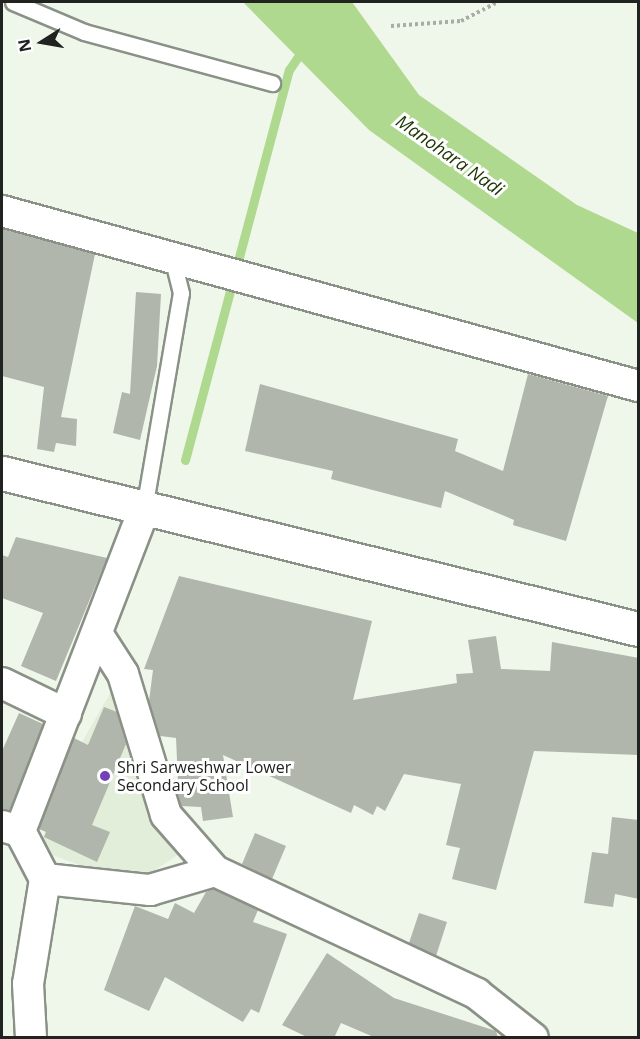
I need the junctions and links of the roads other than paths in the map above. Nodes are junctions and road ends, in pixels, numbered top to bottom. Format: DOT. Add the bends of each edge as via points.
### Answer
graph roads {
  1 [pos="13,2"];
  2 [pos="272,83"];
  3 [pos="2,211"];
  4 [pos="184,264"];
  5 [pos="639,386"];
  6 [pos="2,473"];
  7 [pos="144,509"];
  8 [pos="639,628"];
  9 [pos="98,635"];
  10 [pos="2,683"];
  11 [pos="66,714"];
  12 [pos="11,829"];
  13 [pos="215,871"];
  14 [pos="45,879"];
  15 [pos="30,1038"];
  16 [pos="533,1038"];
  1 -- 2 [label="lane" via="84,32"];
  3 -- 4 [label="street"];
  4 -- 5 [label="street"];
  4 -- 7 [label="lane"];
  6 -- 7 [label="main road"];
  7 -- 8 [label="main road"];
  7 -- 9 [label="street"];
  9 -- 11 [label="street"];
  9 -- 13 [label="street" via="123,674 166,815"];
  10 -- 11 [label="street"];
  11 -- 12 [label="street"];
  12 -- 14 [label="street"];
  13 -- 14 [label="street" via="150,890"];
  13 -- 16 [label="street" via="477,994"];
  14 -- 15 [label="street" via="28,984"];
}
